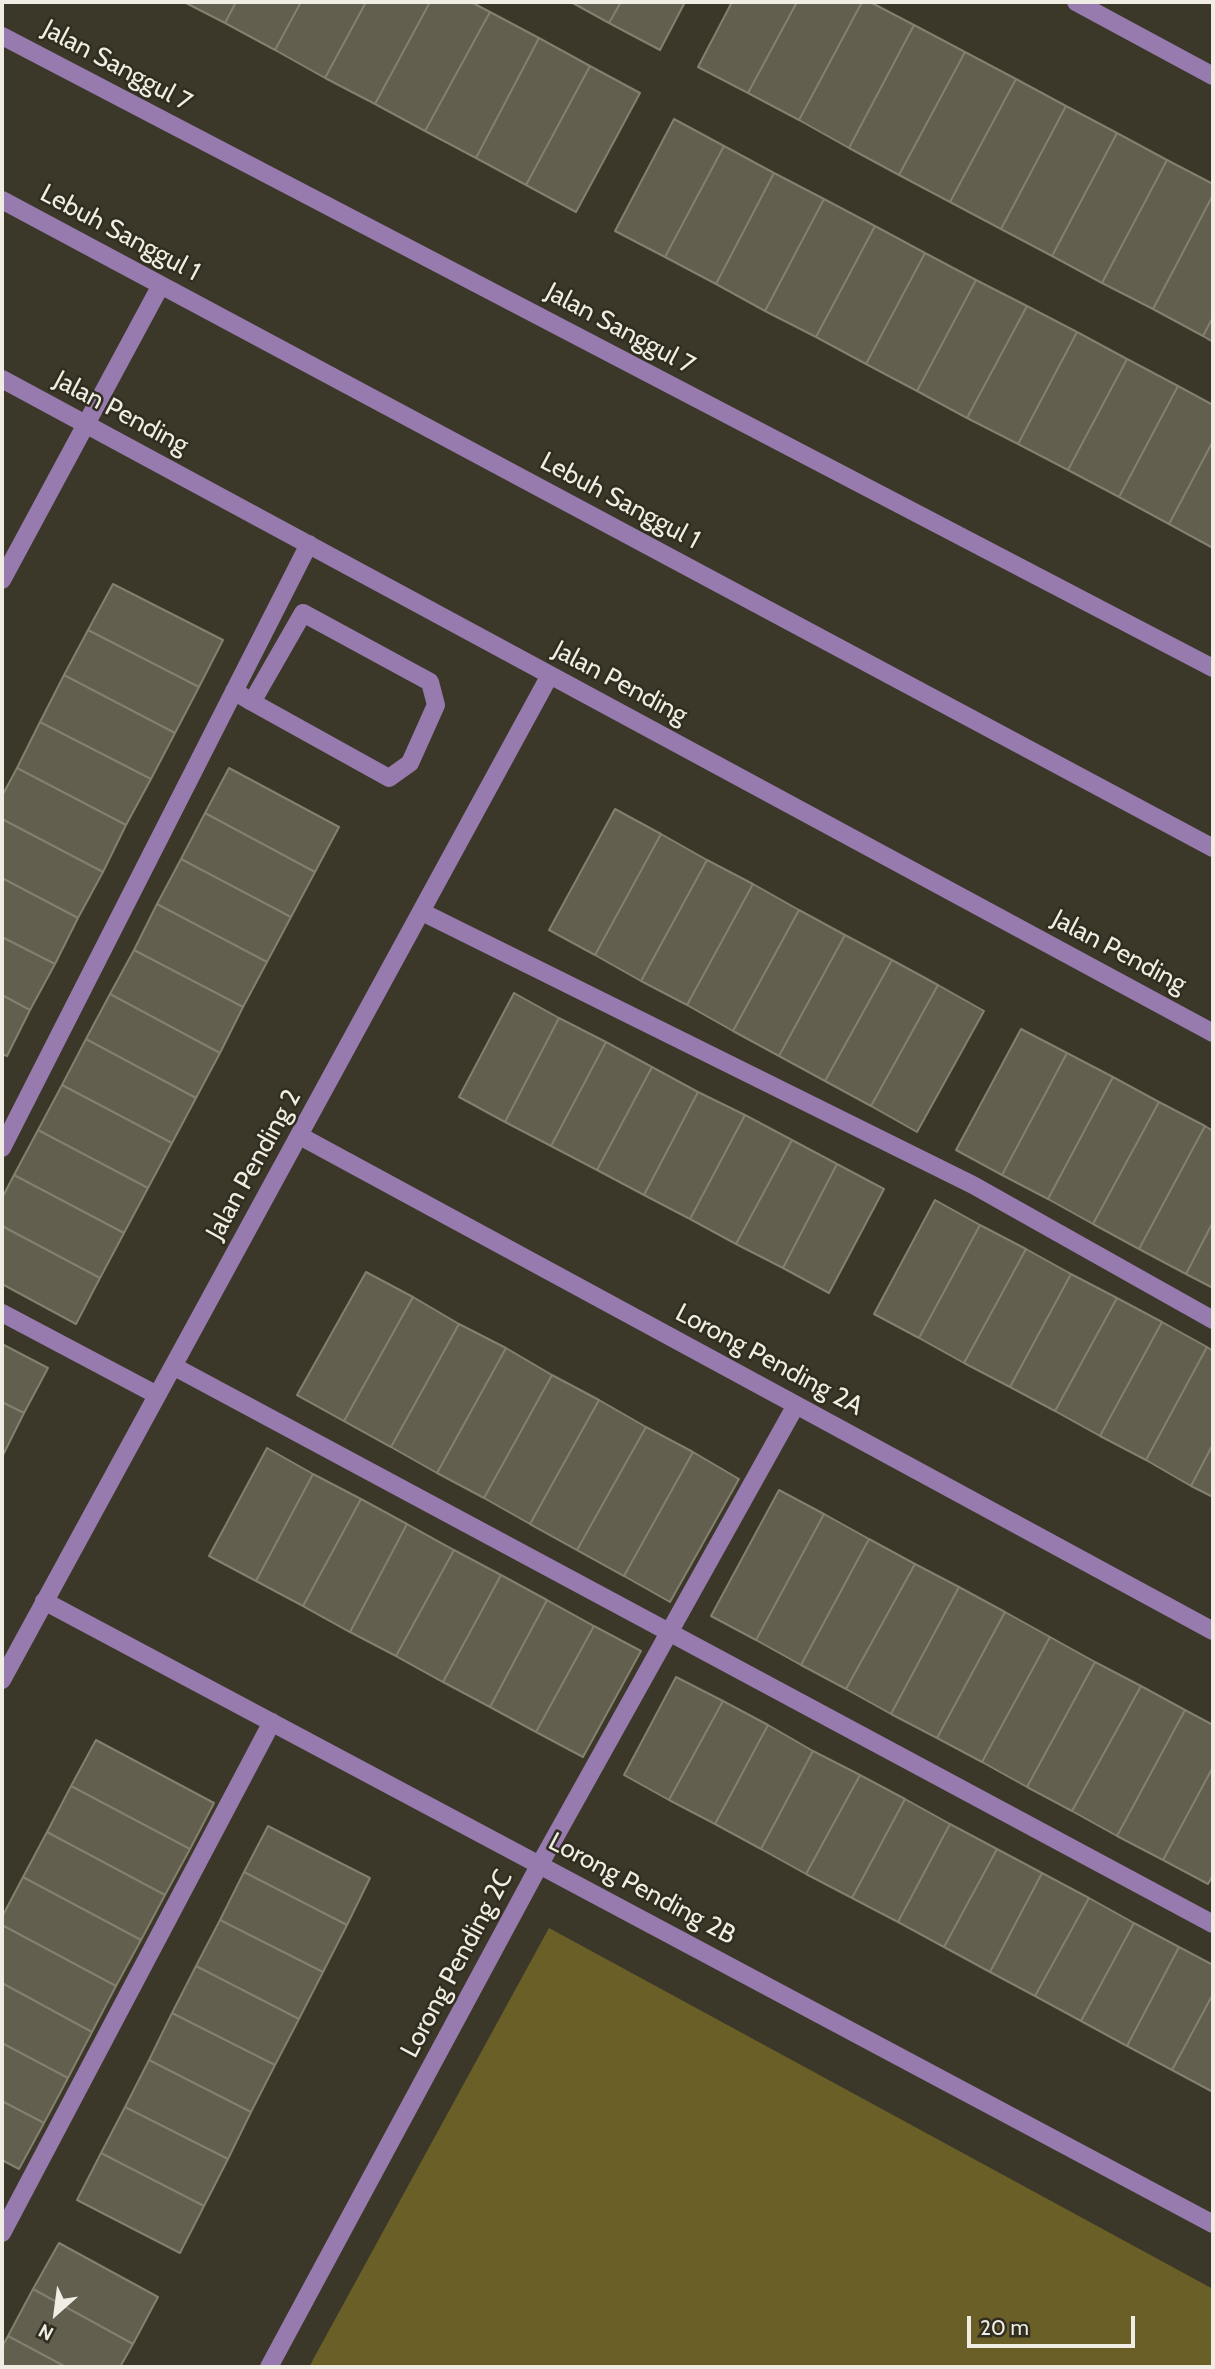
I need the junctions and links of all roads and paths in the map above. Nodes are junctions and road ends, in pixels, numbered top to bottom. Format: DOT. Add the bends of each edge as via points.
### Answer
graph roads {
  1 [pos="1076,2"];
  2 [pos="2,36"];
  3 [pos="1213,76"];
  4 [pos="2,200"];
  5 [pos="161,285"];
  6 [pos="2,379"];
  7 [pos="86,422"];
  8 [pos="309,544"];
  9 [pos="2,580"];
  10 [pos="1213,668"];
  11 [pos="550,675"];
  12 [pos="234,691"];
  13 [pos="251,702"];
  14 [pos="1213,848"];
  15 [pos="422,912"];
  16 [pos="1213,1033"];
  17 [pos="300,1136"];
  18 [pos="2,1148"];
  19 [pos="2,1313"];
  20 [pos="1213,1320"];
  21 [pos="173,1366"];
  22 [pos="157,1395"];
  23 [pos="796,1405"];
  24 [pos="44,1601"];
  25 [pos="1213,1631"];
  26 [pos="672,1633"];
  27 [pos="2,1680"];
  28 [pos="272,1722"];
  29 [pos="540,1864"];
  30 [pos="1213,1924"];
  31 [pos="1213,2224"];
  32 [pos="2,2232"];
  33 [pos="270,2367"];
  1 -- 3 [label="street"];
  2 -- 10 [label="street, Jalan Sanggul 7"];
  4 -- 5 [label="street, Lebuh Sanggul 1"];
  5 -- 7 [label="street"];
  5 -- 14 [label="street, Lebuh Sanggul 1"];
  6 -- 7 [label="street, Jalan Pending"];
  7 -- 8 [label="street, Jalan Pending"];
  7 -- 9 [label="street"];
  8 -- 11 [label="street, Jalan Pending"];
  8 -- 12 [label="street"];
  11 -- 15 [label="street, Jalan Pending 2"];
  11 -- 16 [label="street, Jalan Pending"];
  12 -- 13 [label="street"];
  12 -- 18 [label="street"];
  13 -- 13 [label="street" via="389,778 410,763 436,705 430,682 303,613"];
  15 -- 17 [label="street, Jalan Pending 2"];
  15 -- 20 [label="street" via="973,1185"];
  17 -- 21 [label="street, Jalan Pending 2"];
  17 -- 23 [label="street, Lorong Pending 2A"];
  19 -- 22 [label="street"];
  21 -- 22 [label="street, Jalan Pending 2"];
  21 -- 26 [label="street"];
  22 -- 24 [label="street, Jalan Pending 2"];
  23 -- 25 [label="street, Lorong Pending 2A"];
  23 -- 26 [label="street, Lorong Pending 2C"];
  24 -- 27 [label="street, Jalan Pending 2"];
  24 -- 28 [label="street, Lorong Pending 2B"];
  26 -- 29 [label="street, Lorong Pending 2C"];
  26 -- 30 [label="street"];
  28 -- 29 [label="street, Lorong Pending 2B"];
  28 -- 32 [label="street"];
  29 -- 31 [label="street, Lorong Pending 2B"];
  29 -- 33 [label="street, Lorong Pending 2C"];
}
